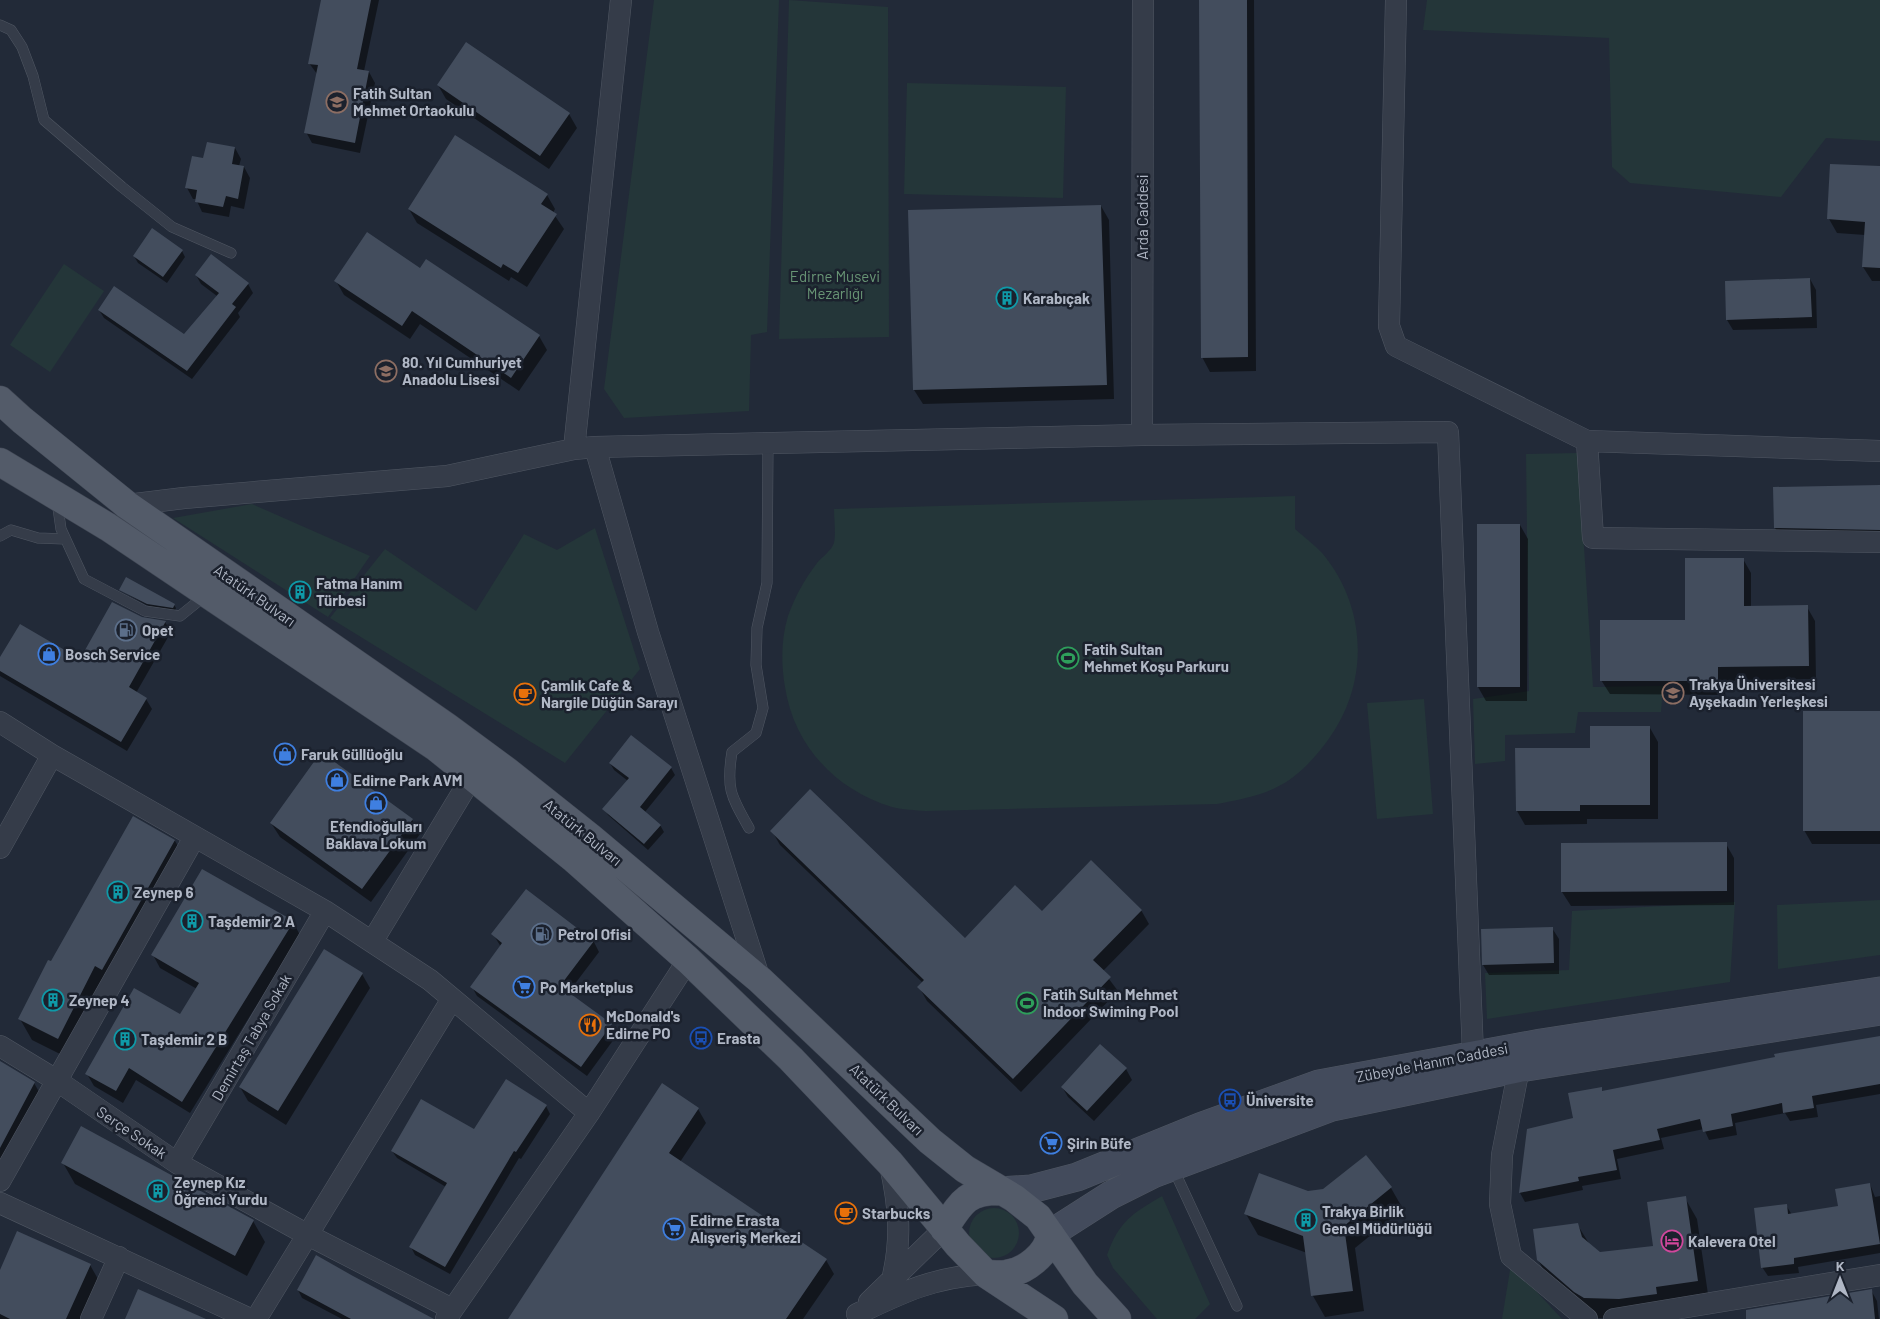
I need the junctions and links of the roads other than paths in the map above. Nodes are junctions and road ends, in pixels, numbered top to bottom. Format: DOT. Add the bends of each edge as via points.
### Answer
graph roads {
  1 [pos="621,0"];
  2 [pos="1143,0"];
  3 [pos="1396,0"];
  4 [pos="0,25"];
  5 [pos="231,253"];
  6 [pos="0,400"];
  7 [pos="1142,435"];
  8 [pos="1587,441"];
  9 [pos="768,442"];
  10 [pos="595,447"];
  11 [pos="574,449"];
  12 [pos="1880,451"];
  13 [pos="0,462"];
  14 [pos="56,495"];
  15 [pos="127,505"];
  16 [pos="0,536"];
  17 [pos="65,539"];
  18 [pos="1880,542"];
  19 [pos="208,593"];
  20 [pos="0,722"];
  21 [pos="52,755"];
  22 [pos="473,775"];
  23 [pos="749,828"];
  24 [pos="194,838"];
  25 [pos="0,848"];
  26 [pos="325,911"];
  27 [pos="372,942"];
  28 [pos="688,960"];
  29 [pos="760,980"];
  30 [pos="1880,991"];
  31 [pos="452,999"];
  32 [pos="1880,1011"];
  33 [pos="0,1046"];
  34 [pos="1473,1054"];
  35 [pos="1519,1068"];
  36 [pos="56,1080"];
  37 [pos="589,1113"];
  38 [pos="177,1163"];
  39 [pos="890,1163"];
  40 [pos="1172,1167"];
  41 [pos="0,1181"];
  42 [pos="1000,1191"];
  43 [pos="0,1203"];
  44 [pos="944,1228"];
  45 [pos="306,1234"];
  46 [pos="1050,1234"];
  47 [pos="119,1257"];
  48 [pos="986,1274"];
  49 [pos="1880,1274"];
  50 [pos="892,1280"];
  51 [pos="1238,1306"];
  52 [pos="1703,1312"];
  53 [pos="449,1314"];
  54 [pos="856,1317"];
  55 [pos="91,1319"];
  56 [pos="250,1319"];
  57 [pos="256,1319"];
  58 [pos="1054,1319"];
  59 [pos="1116,1319"];
  60 [pos="1587,1319"];
  61 [pos="1614,1319"];
  1 -- 11 [label="street"];
  2 -- 7 [label="street, Arda Caddesi"];
  3 -- 8 [label="street" via="1389,326 1396,346"];
  4 -- 5 [label="lane" via="11,30 22,47 44,120 172,227"];
  6 -- 15 [label="main road, Atatürk Bulvarı"];
  7 -- 9 [label="street"];
  7 -- 34 [label="street" via="1448,432"];
  8 -- 12 [label="street"];
  8 -- 18 [label="street" via="1593,538"];
  9 -- 10 [label="street"];
  9 -- 23 [label="lane" via="767,583 757,628 756,665 763,708 756,733 732,752 728,777 733,799"];
  10 -- 11 [label="street"];
  10 -- 29 [label="street" via="648,632"];
  11 -- 15 [label="street" via="447,476"];
  13 -- 14 [label="main road, Atatürk Bulvarı"];
  14 -- 17 [label="lane"];
  14 -- 19 [label="main road, Atatürk Bulvarı"];
  15 -- 29 [label="main road, Atatürk Bulvarı" via="508,772"];
  16 -- 17 [label="lane" via="11,530 38,538"];
  17 -- 19 [label="lane" via="84,579 145,611 180,616"];
  19 -- 22 [label="main road, Atatürk Bulvarı"];
  20 -- 21 [label="street"];
  21 -- 24 [label="street"];
  21 -- 25 [label="street"];
  22 -- 27 [label="street"];
  22 -- 28 [label="main road, Atatürk Bulvarı"];
  24 -- 26 [label="street"];
  24 -- 36 [label="street"];
  26 -- 27 [label="street"];
  26 -- 38 [label="street, Demirtaş Tabya Sokak"];
  27 -- 31 [label="street" via="430,980"];
  28 -- 37 [label="street"];
  28 -- 39 [label="main road, Atatürk Bulvarı" via="791,1059"];
  29 -- 42 [label="main road, Atatürk Bulvarı" via="930,1141"];
  30 -- 34 [label="main road, Zübeyde Hanım Caddesi"];
  31 -- 37 [label="street"];
  31 -- 45 [label="street"];
  32 -- 35 [label="main road, Zübeyde Hanım Caddesi"];
  33 -- 36 [label="street, Serçe Sokak"];
  34 -- 42 [label="main road, Zübeyde Hanım Caddesi" via="1319,1084 1200,1127 1077,1177 1031,1189"];
  35 -- 40 [label="main road, Zübeyde Hanım Caddesi" via="1332,1107"];
  35 -- 60 [label="street" via="1502,1155 1500,1204 1511,1256"];
  36 -- 38 [label="street, Serçe Sokak"];
  36 -- 41 [label="street"];
  37 -- 53 [label="street"];
  38 -- 45 [label="street, Serçe Sokak"];
  39 -- 44 [label="main road, Atatürk Bulvarı"];
  39 -- 50 [label="street" via="900,1228"];
  40 -- 46 [label="main road, Zübeyde Hanım Caddesi" via="1111,1194"];
  40 -- 51 [label="lane"];
  42 -- 44 [label="main road" via="973,1194 959,1206"];
  42 -- 46 [label="main road, Atatürk Bulvarı" via="1038,1217"];
  43 -- 47 [label="street"];
  44 -- 48 [label="main road, Atatürk Bulvarı"];
  44 -- 50 [label="street"];
  45 -- 53 [label="street, Serçe Sokak"];
  45 -- 57 [label="street"];
  46 -- 48 [label="main road" via="1038,1256 1019,1271"];
  46 -- 59 [label="main road, Atatürk Bulvarı" via="1085,1284"];
  47 -- 55 [label="street"];
  47 -- 56 [label="street"];
  48 -- 54 [label="street" via="929,1282 895,1295"];
  48 -- 58 [label="main road, Atatürk Bulvarı"];
  49 -- 52 [label="street"];
  50 -- 54 [label="street"];
  52 -- 61 [label="street"];
}
